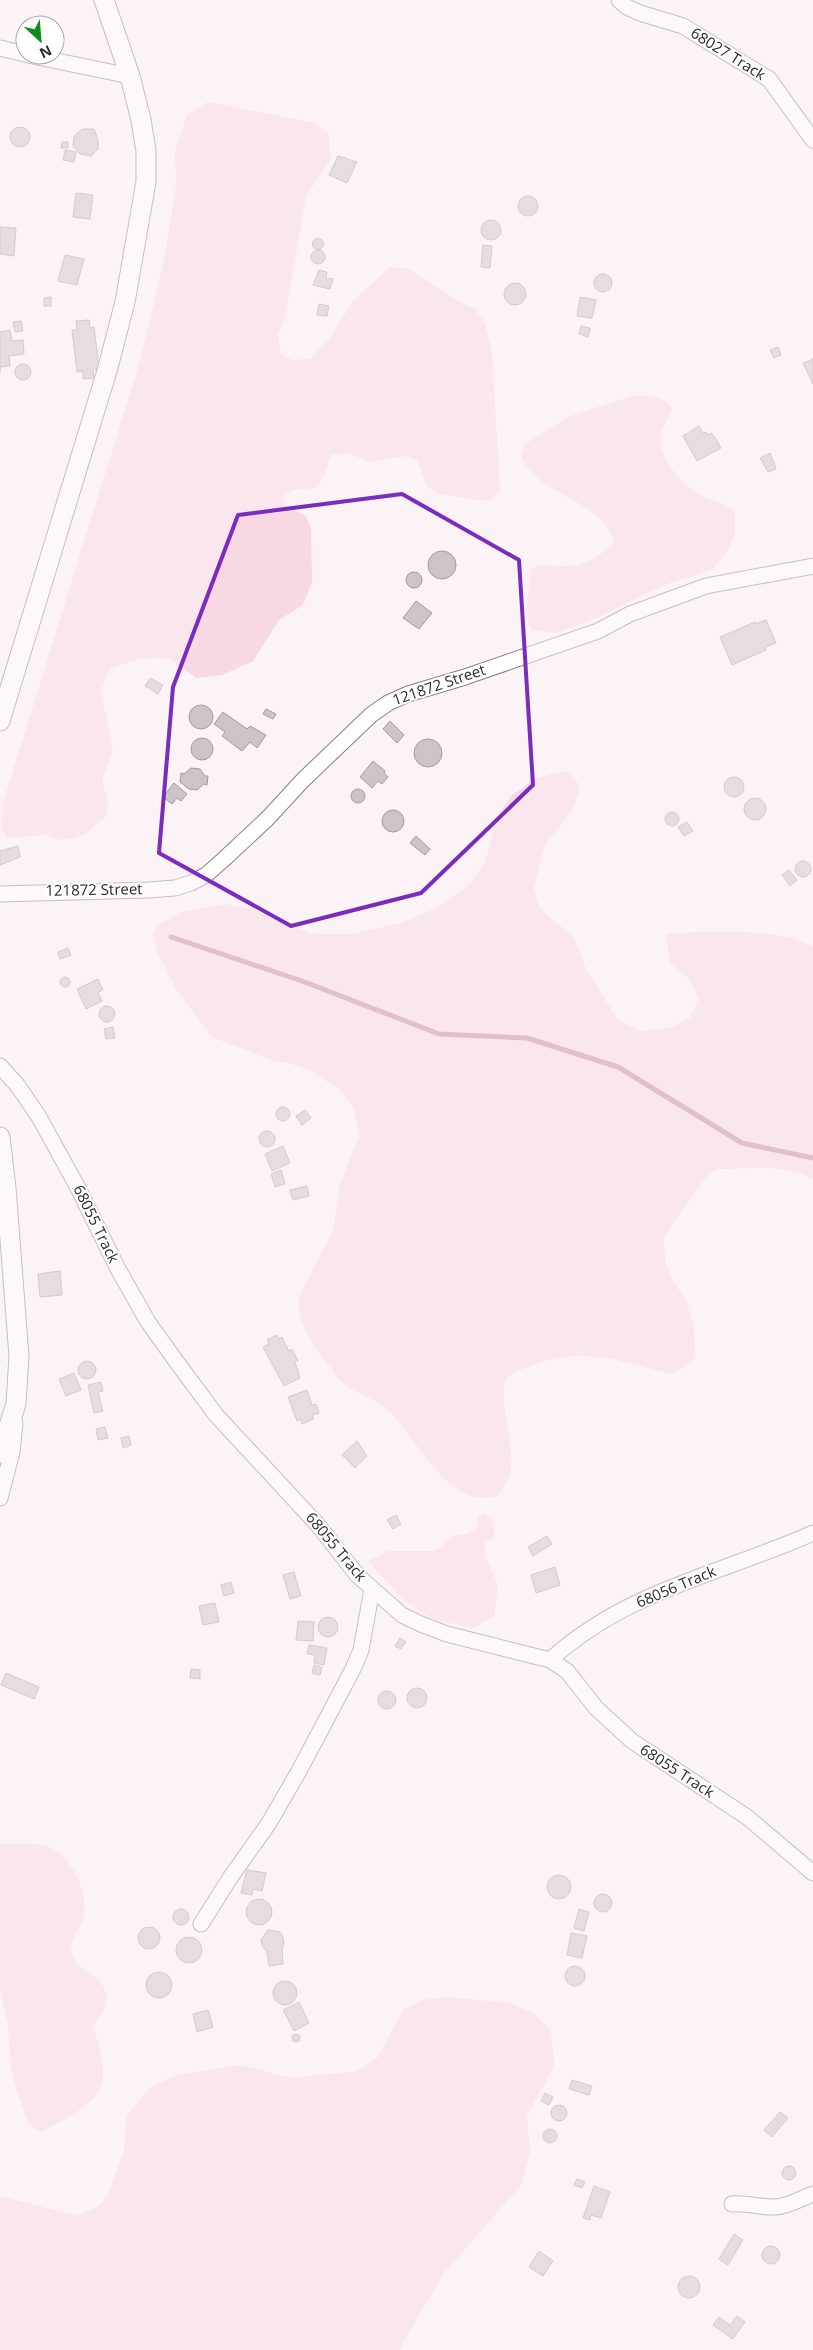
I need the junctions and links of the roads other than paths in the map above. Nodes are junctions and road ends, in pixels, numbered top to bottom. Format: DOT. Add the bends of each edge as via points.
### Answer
graph roads {
  1 [pos="104,0"];
  2 [pos="619,0"];
  3 [pos="0,48"];
  4 [pos="15,52"];
  5 [pos="65,63"];
  6 [pos="130,76"];
  7 [pos="813,140"];
  8 [pos="813,566"];
  9 [pos="0,720"];
  10 [pos="0,894"];
  11 [pos="0,1066"];
  12 [pos="0,1136"];
  13 [pos="16,1404"];
  14 [pos="0,1454"];
  15 [pos="0,1498"];
  16 [pos="813,1533"];
  17 [pos="372,1589"];
  18 [pos="550,1660"];
  19 [pos="813,1874"];
  20 [pos="201,1924"];
  21 [pos="813,2194"];
  22 [pos="732,2204"];
  1 -- 6 [label="street"];
  2 -- 7 [label="street, 68027 Track" via="640,13 683,26 769,79"];
  3 -- 4 [label="street"];
  5 -- 6 [label="street"];
  6 -- 9 [label="street" via="146,151 146,182 130,274 107,371"];
  8 -- 10 [label="street, 121872 Street" via="682,594 630,614 598,631 388,702 223,860 191,883 148,890"];
  11 -- 17 [label="street, 68055 Track" via="39,1117 118,1269 170,1353 216,1415"];
  12 -- 13 [label="street" via="19,1356"];
  13 -- 14 [label="street"];
  13 -- 15 [label="street" via="12,1452"];
  16 -- 18 [label="street, 68056 Track" via="653,1594 574,1638"];
  17 -- 18 [label="street, 68055 Track" via="402,1615 431,1628"];
  17 -- 20 [label="street" via="361,1650 353,1669 269,1823"];
  18 -- 19 [label="street, 68055 Track" via="566,1671 596,1708 632,1741 747,1817"];
  21 -- 22 [label="street" via="778,2207 760,2207 745,2202"];
}
